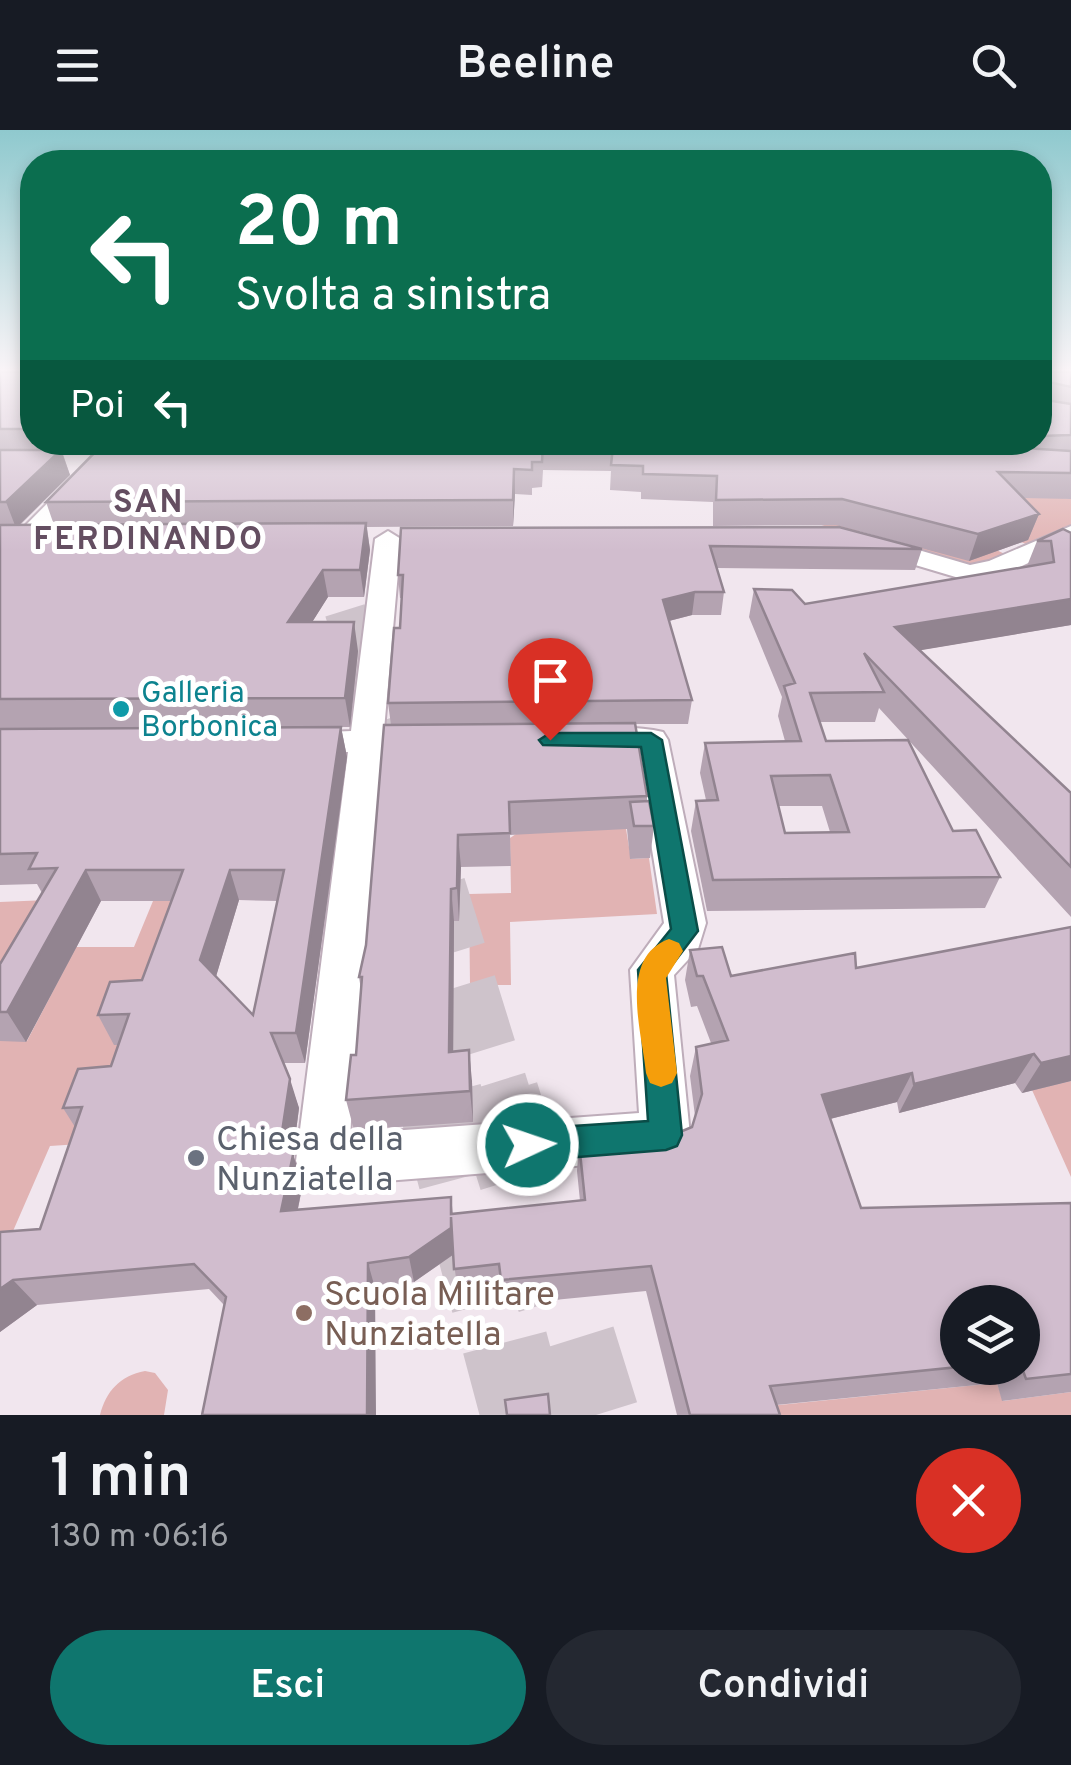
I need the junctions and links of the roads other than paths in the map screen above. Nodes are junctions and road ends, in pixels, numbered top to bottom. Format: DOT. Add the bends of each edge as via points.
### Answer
graph roads {
  1 [pos="109,455"];
  2 [pos="59,465"];
  3 [pos="99,465"];
  4 [pos="1071,534"];
  5 [pos="388,539"];
  6 [pos="13,540"];
  7 [pos="63,540"];
  8 [pos="853,541"];
  9 [pos="566,740"];
  10 [pos="369,741"];
  11 [pos="456,741"];
  12 [pos="266,742"];
  1 -- 3 [label="street"];
  2 -- 3 [label="street"];
  3 -- 6 [label="street"];
  4 -- 8 [label="street" via="969,573"];
  5 -- 10 [label="street"];
  6 -- 7 [label="street"];
  9 -- 10 [label="street" via="651,740 685,924 683,937 652,970 667,1131 655,1138 322,1161"];
  10 -- 11 [label="street"];
  10 -- 12 [label="street"];
}
